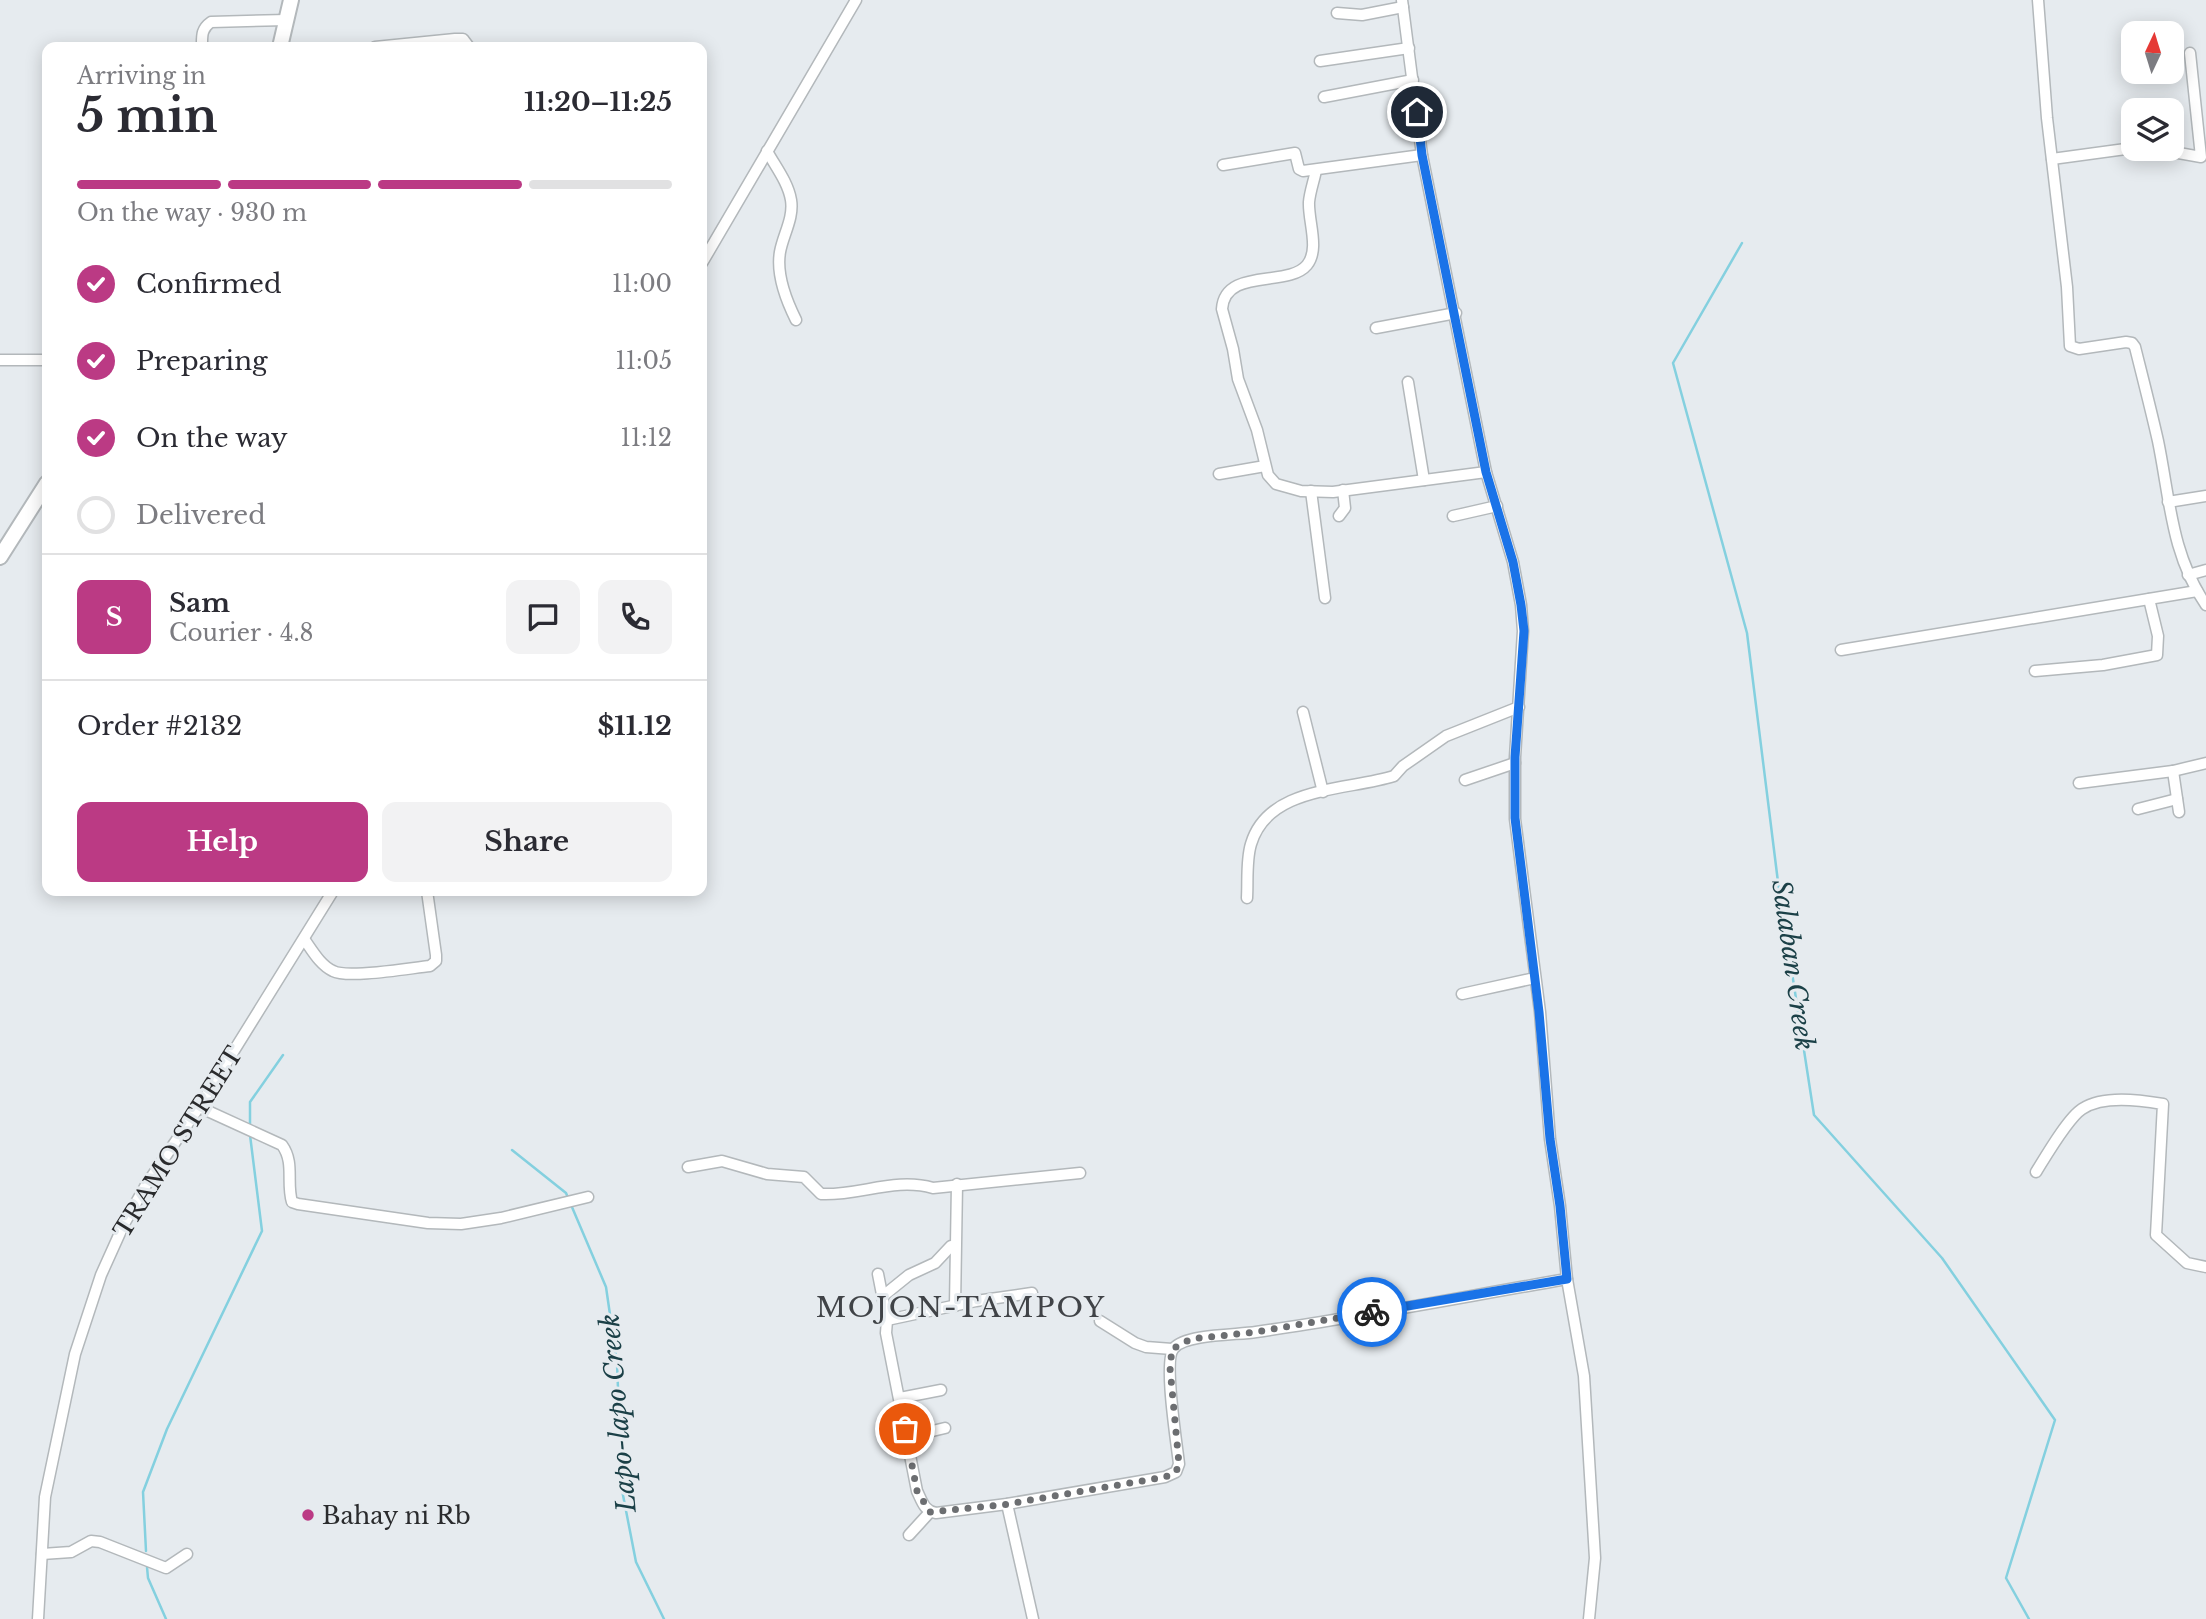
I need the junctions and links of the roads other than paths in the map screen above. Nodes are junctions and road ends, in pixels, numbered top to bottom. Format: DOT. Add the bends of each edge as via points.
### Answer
graph roads {
  1 [pos="292,0"];
  2 [pos="856,0"];
  3 [pos="2038,0"];
  4 [pos="1402,4"];
  5 [pos="1337,13"];
  6 [pos="287,20"];
  7 [pos="202,42"];
  8 [pos="281,42"];
  9 [pos="419,42"];
  10 [pos="465,42"];
  11 [pos="1409,48"];
  12 [pos="2190,54"];
  13 [pos="1320,61"];
  14 [pos="1413,80"];
  15 [pos="1324,97"];
  16 [pos="2121,150"];
  17 [pos="767,151"];
  18 [pos="2184,154"];
  19 [pos="1422,155"];
  20 [pos="2204,157"];
  21 [pos="2052,159"];
  22 [pos="1223,165"];
  23 [pos="1316,170"];
  24 [pos="707,254"];
  25 [pos="1456,313"];
  26 [pos="796,320"];
  27 [pos="1376,328"];
  28 [pos="0,360"];
  29 [pos="42,360"];
  30 [pos="1408,382"];
  31 [pos="1265,466"];
  32 [pos="1486,472"];
  33 [pos="1219,474"];
  34 [pos="1424,480"];
  35 [pos="1343,490"];
  36 [pos="42,491"];
  37 [pos="1311,492"];
  38 [pos="2206,496"];
  39 [pos="2168,502"];
  40 [pos="1497,506"];
  41 [pos="1339,516"];
  42 [pos="1453,516"];
  43 [pos="0,557"];
  44 [pos="2206,570"];
  45 [pos="2188,575"];
  46 [pos="2197,591"];
  47 [pos="1325,598"];
  48 [pos="2149,599"];
  49 [pos="2206,605"];
  50 [pos="1841,650"];
  51 [pos="2035,671"];
  52 [pos="1518,706"];
  53 [pos="1303,712"];
  54 [pos="1515,763"];
  55 [pos="2206,763"];
  56 [pos="2173,771"];
  57 [pos="1465,780"];
  58 [pos="2079,783"];
  59 [pos="1323,792"];
  60 [pos="2177,799"];
  61 [pos="2138,808"];
  62 [pos="2179,812"];
  63 [pos="330,896"];
  64 [pos="428,896"];
  65 [pos="1247,898"];
  66 [pos="304,939"];
  67 [pos="1535,978"];
  68 [pos="1462,994"];
  69 [pos="199,1107"];
  70 [pos="688,1167"];
  71 [pos="2036,1172"];
  72 [pos="1080,1173"];
  73 [pos="957,1184"];
  74 [pos="588,1197"];
  75 [pos="951,1246"];
  76 [pos="2206,1267"];
  77 [pos="878,1273"];
  78 [pos="1567,1279"];
  79 [pos="1032,1293"];
  80 [pos="883,1296"];
  81 [pos="955,1306"];
  82 [pos="887,1320"];
  83 [pos="1100,1321"];
  84 [pos="1172,1349"];
  85 [pos="941,1390"];
  86 [pos="900,1398"];
  87 [pos="945,1428"];
  88 [pos="907,1437"];
  89 [pos="1007,1504"];
  90 [pos="930,1512"];
  91 [pos="909,1535"];
  92 [pos="42,1554"];
  93 [pos="187,1554"];
  94 [pos="38,1619"];
  95 [pos="1033,1619"];
  96 [pos="1589,1619"];
  1 -- 6 [label="highway"];
  2 -- 17 [label="street"];
  3 -- 21 [label="street"];
  4 -- 5 [label="street" via="1362,15"];
  4 -- 11 [label="street"];
  6 -- 7 [label="street" via="211,22 205,26"];
  6 -- 8 [label="highway"];
  9 -- 10 [label="street" via="455,38"];
  11 -- 13 [label="street"];
  11 -- 14 [label="street"];
  12 -- 20 [label="street"];
  14 -- 15 [label="street"];
  14 -- 19 [label="street"];
  16 -- 21 [label="street"];
  17 -- 24 [label="street"];
  17 -- 26 [label="street" via="791,201 779,268"];
  18 -- 20 [label="street"];
  19 -- 23 [label="street"];
  19 -- 25 [label="street"];
  21 -- 39 [label="street" via="2070,346 2080,349 2126,342 2135,347"];
  22 -- 23 [label="street" via="1295,153 1301,171"];
  23 -- 31 [label="street" via="1309,202 1313,249 1309,263 1298,272 1236,286 1222,302 1238,379"];
  25 -- 27 [label="street"];
  25 -- 32 [label="street"];
  28 -- 29 [label="street"];
  30 -- 34 [label="street"];
  31 -- 33 [label="street"];
  31 -- 37 [label="street" via="1276,484"];
  32 -- 34 [label="street"];
  32 -- 40 [label="street"];
  34 -- 35 [label="street"];
  35 -- 37 [label="street"];
  35 -- 41 [label="street" via="1345,508"];
  36 -- 43 [label="highway"];
  37 -- 47 [label="street"];
  38 -- 39 [label="street"];
  39 -- 45 [label="street"];
  40 -- 42 [label="street"];
  40 -- 52 [label="street" via="1513,562 1524,631"];
  44 -- 45 [label="street"];
  45 -- 46 [label="street"];
  46 -- 48 [label="street"];
  46 -- 49 [label="street"];
  48 -- 50 [label="street"];
  48 -- 51 [label="street" via="2158,643 2156,656"];
  52 -- 54 [label="street"];
  52 -- 59 [label="street" via="1446,736 1394,776"];
  53 -- 59 [label="street"];
  54 -- 57 [label="street"];
  54 -- 67 [label="street" via="1515,818"];
  55 -- 56 [label="street"];
  56 -- 58 [label="street"];
  56 -- 60 [label="street"];
  59 -- 65 [label="street" via="1283,804 1256,831 1250,846"];
  60 -- 61 [label="street"];
  60 -- 62 [label="street"];
  63 -- 66 [label="street, TRAMO STREET"];
  64 -- 66 [label="street" via="436,955 430,966 348,975 319,960"];
  66 -- 69 [label="street, TRAMO STREET"];
  67 -- 68 [label="street"];
  67 -- 78 [label="street"];
  69 -- 74 [label="street" via="282,1145 290,1166 290,1195 298,1205 461,1224"];
  69 -- 92 [label="street, TRAMO STREET" via="146,1185 101,1275 72,1367 45,1497"];
  70 -- 73 [label="street" via="722,1161 767,1174 804,1177 821,1194 916,1183 933,1188"];
  71 -- 76 [label="street" via="2080,1110 2095,1103 2121,1101 2163,1104 2156,1235 2187,1263"];
  72 -- 73 [label="street"];
  73 -- 81 [label="street"];
  75 -- 80 [label="street" via="935,1263 909,1275"];
  77 -- 80 [label="street"];
  78 -- 84 [label="street" via="1191,1339"];
  78 -- 96 [label="street" via="1584,1376 1595,1558"];
  79 -- 81 [label="street"];
  80 -- 82 [label="street"];
  81 -- 82 [label="street"];
  82 -- 86 [label="street"];
  83 -- 84 [label="street" via="1135,1343"];
  84 -- 89 [label="street" via="1176,1472"];
  85 -- 86 [label="street"];
  86 -- 88 [label="street"];
  87 -- 88 [label="street"];
  88 -- 90 [label="street" via="917,1491"];
  89 -- 90 [label="street"];
  89 -- 95 [label="street"];
  90 -- 91 [label="street"];
  92 -- 93 [label="street" via="71,1552 91,1541 100,1542 166,1568"];
  92 -- 94 [label="street, TRAMO STREET"];
}
